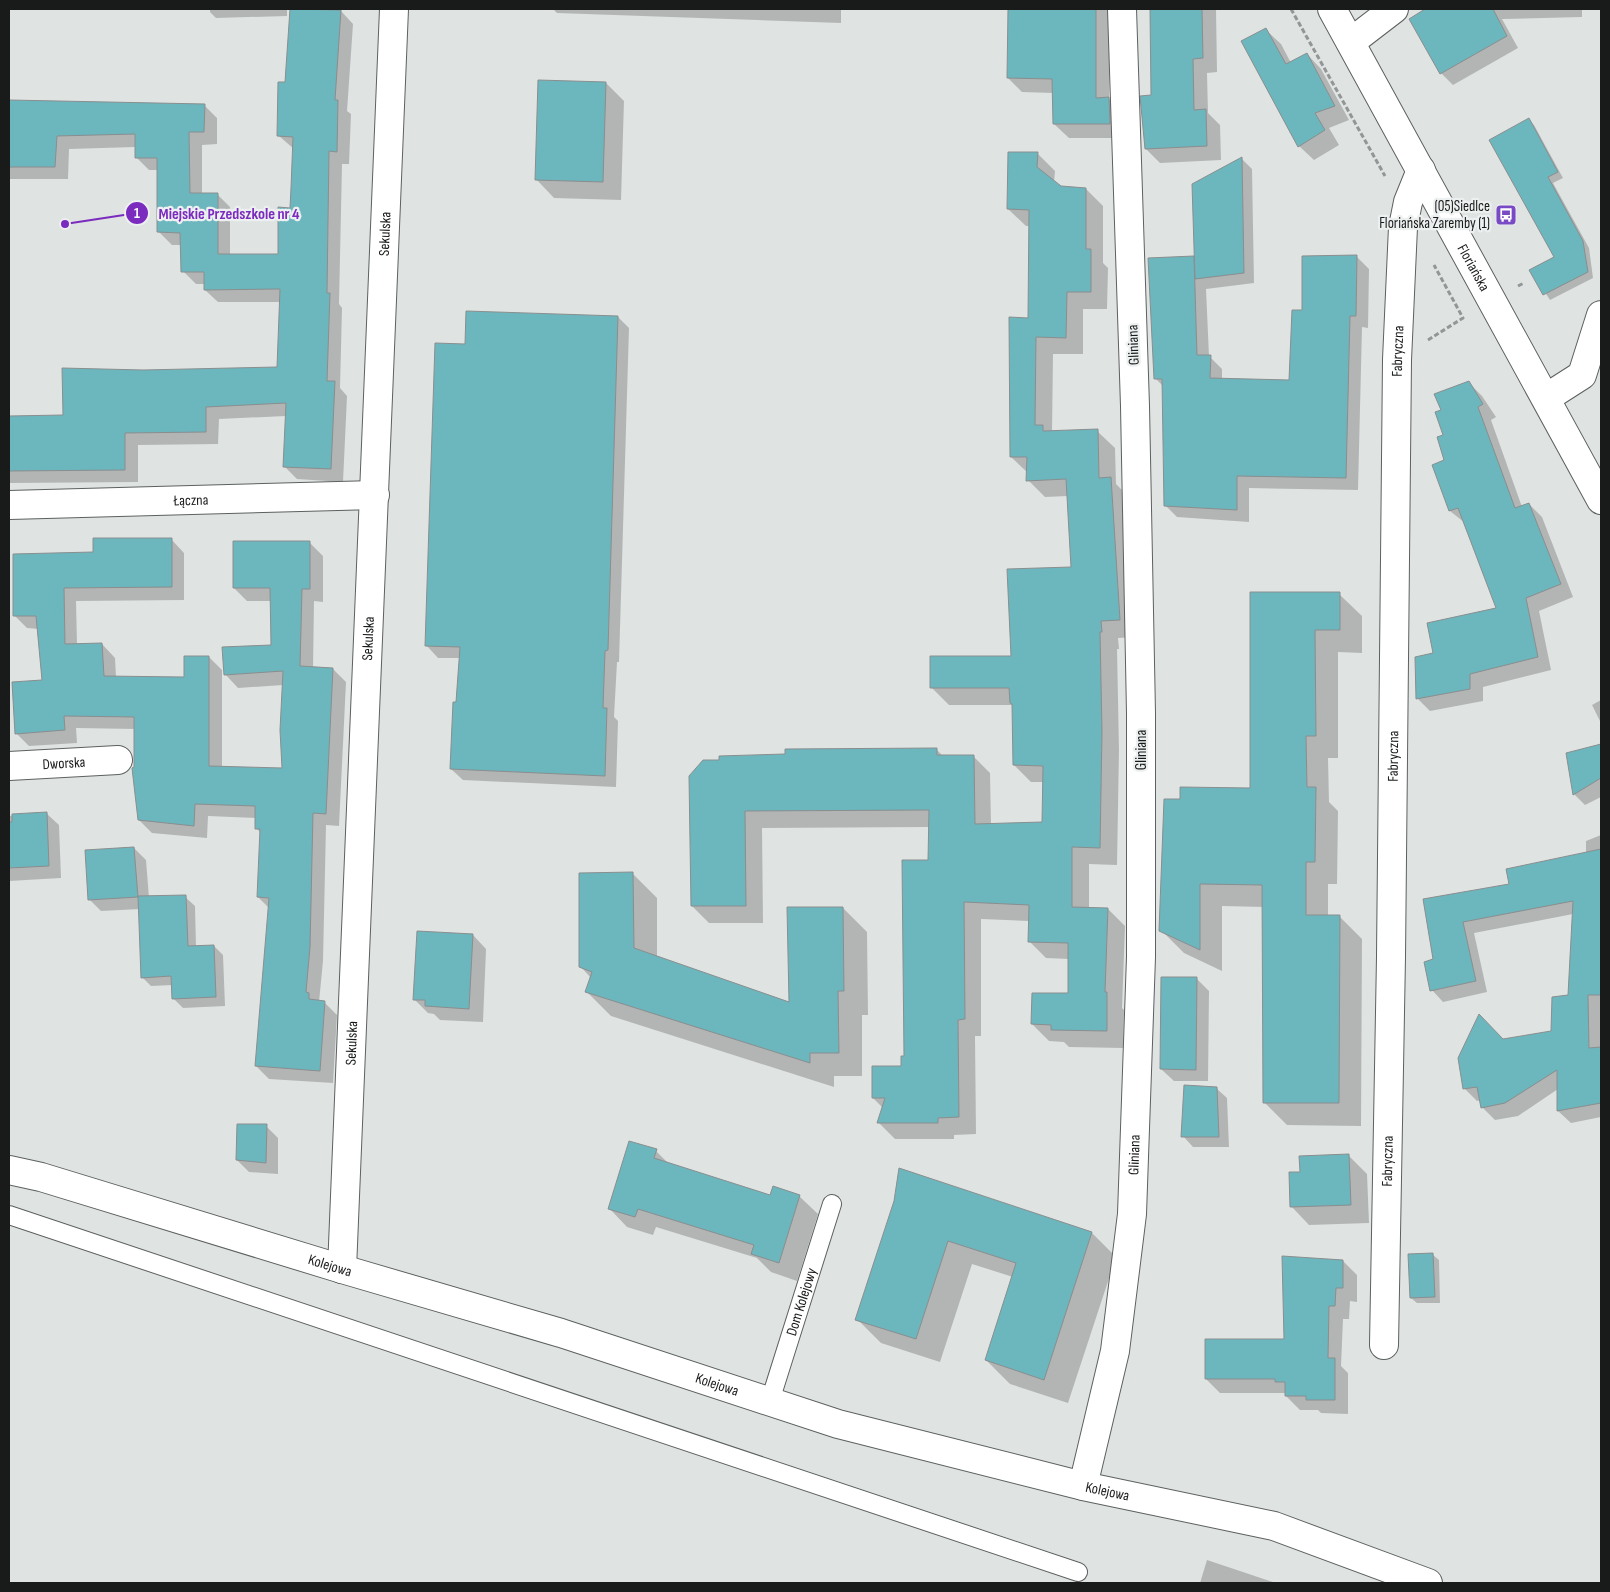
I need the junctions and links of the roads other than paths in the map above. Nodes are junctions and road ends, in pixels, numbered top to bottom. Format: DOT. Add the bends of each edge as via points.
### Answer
graph roads {
  1 [pos="394,9"];
  2 [pos="1122,9"];
  3 [pos="1332,9"];
  4 [pos="1394,9"];
  5 [pos="1351,42"];
  6 [pos="1421,170"];
  7 [pos="1601,315"];
  8 [pos="1546,398"];
  9 [pos="375,495"];
  10 [pos="1601,500"];
  11 [pos="9,505"];
  12 [pos="118,760"];
  13 [pos="9,766"];
  14 [pos="9,1170"];
  15 [pos="832,1204"];
  16 [pos="9,1215"];
  17 [pos="342,1269"];
  18 [pos="1384,1345"];
  19 [pos="770,1401"];
  20 [pos="1083,1486"];
  21 [pos="1078,1572"];
  22 [pos="1428,1583"];
  1 -- 9 [label="street, Sekulska"];
  2 -- 20 [label="street, Gliniana" via="1140,664 1140,967 1132,1214 1115,1351"];
  3 -- 5 [label="street, Floriańska"];
  4 -- 5 [label="street"];
  5 -- 6 [label="street, Floriańska"];
  6 -- 8 [label="street, Floriańska"];
  6 -- 18 [label="street, Fabryczna" via="1408,202 1403,227 1397,360"];
  7 -- 8 [label="street" via="1582,374"];
  8 -- 10 [label="street, Floriańska"];
  9 -- 11 [label="street, Łączna"];
  9 -- 17 [label="street, Sekulska"];
  12 -- 13 [label="street, Dworska"];
  14 -- 17 [label="street, Kolejowa" via="42,1177"];
  15 -- 19 [label="lane, Dom Kolejowy"];
  16 -- 21 [label="lane"];
  17 -- 19 [label="street, Kolejowa" via="561,1332"];
  19 -- 20 [label="street, Kolejowa" via="838,1424"];
  20 -- 22 [label="street, Kolejowa" via="1274,1526"];
}
